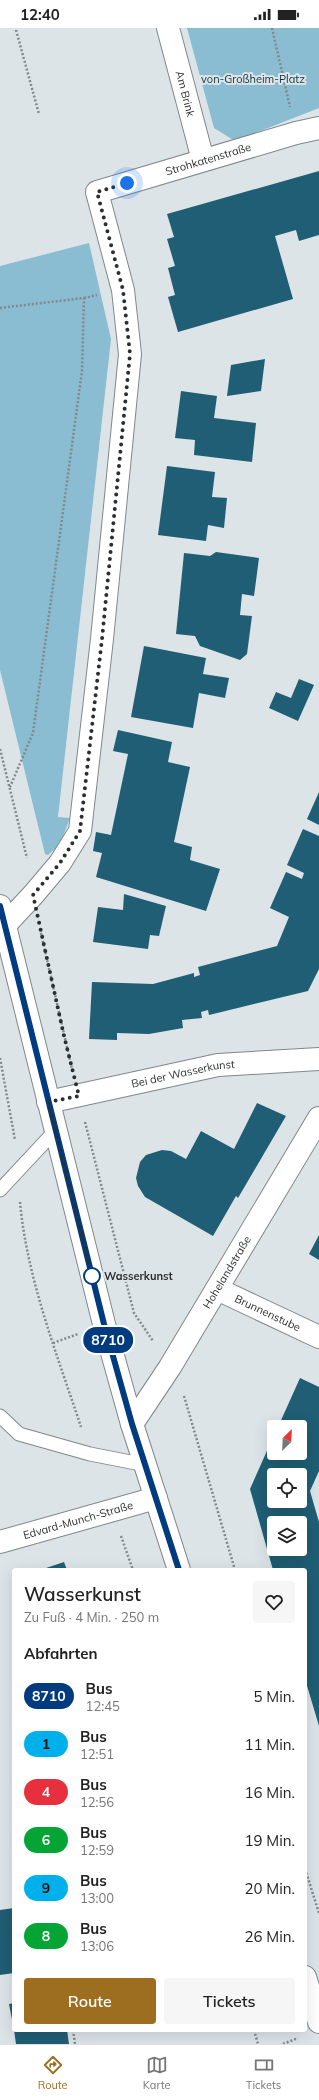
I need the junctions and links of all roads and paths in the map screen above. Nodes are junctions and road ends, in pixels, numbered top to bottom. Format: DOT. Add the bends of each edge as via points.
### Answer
graph roads {
  1 [pos="168,28"];
  2 [pos="272,28"];
  3 [pos="16,30"];
  4 [pos="39,114"];
  5 [pos="319,128"];
  6 [pos="296,132"];
  7 [pos="203,160"];
  8 [pos="0,308"];
  9 [pos="0,748"];
  10 [pos="10,787"];
  11 [pos="33,895"];
  12 [pos="2,916"];
  13 [pos="0,1058"];
  14 [pos="319,1059"];
  15 [pos="79,1096"];
  16 [pos="48,1102"];
  17 [pos="319,1118"];
  18 [pos="55,1131"];
  19 [pos="17,1172"];
  20 [pos="0,1190"];
  21 [pos="217,1289"];
  22 [pos="319,1337"];
  23 [pos="170,1367"];
  24 [pos="0,1416"];
  25 [pos="132,1424"];
  26 [pos="90,1454"];
  27 [pos="146,1466"];
  28 [pos="156,1498"];
  29 [pos="112,1510"];
  30 [pos="0,1542"];
  31 [pos="132,1568"];
  32 [pos="178,1568"];
  33 [pos="235,1568"];
  34 [pos="307,1875"];
  35 [pos="319,1913"];
  36 [pos="307,1983"];
  37 [pos="319,2022"];
  38 [pos="73,2032"];
  39 [pos="255,2032"];
  40 [pos="75,2044"];
  41 [pos="258,2044"];
  1 -- 7 [label="street, Am Brink"];
  2 -- 6 [label="path"];
  3 -- 4 [label="path"];
  5 -- 6 [label="street, Strohkatenstraße"];
  6 -- 7 [label="street, Strohkatenstraße"];
  7 -- 11 [label="street, Strohkatenstraße" via="97,192 123,290 130,354 80,831 60,863"];
  8 -- 10 [label="path" via="84,298 82,371 33,733"];
  9 -- 10 [label="path"];
  10 -- 11 [label="path" via="28,860"];
  11 -- 12 [label="street"];
  11 -- 15 [label="path"];
  12 -- 16 [label="street"];
  13 -- 19 [label="path" via="14,1134"];
  14 -- 15 [label="street, Bei der Wasserkunst" via="218,1065"];
  15 -- 16 [label="street, Bei der Wasserkunst"];
  15 -- 23 [label="path" via="134,1313"];
  16 -- 18 [label="street"];
  17 -- 21 [label="street, Hohelandstraße"];
  18 -- 19 [label="lane"];
  18 -- 25 [label="street"];
  19 -- 20 [label="lane"];
  19 -- 26 [label="path" via="22,1229 34,1278"];
  21 -- 22 [label="street, Brunnenstube"];
  21 -- 23 [label="street, Hohelandstraße"];
  23 -- 25 [label="street, Hohelandstraße"];
  23 -- 33 [label="path" via="182,1388"];
  24 -- 26 [label="lane" via="20,1434"];
  25 -- 27 [label="street"];
  26 -- 27 [label="lane"];
  27 -- 28 [label="street"];
  28 -- 29 [label="street, Edvard-Munch-Straße"];
  28 -- 32 [label="street"];
  29 -- 30 [label="street, Edvard-Munch-Straße"];
  29 -- 31 [label="path"];
  34 -- 35 [label="path"];
  36 -- 37 [label="street"];
  38 -- 40 [label="path"];
  39 -- 41 [label="path"];
}
